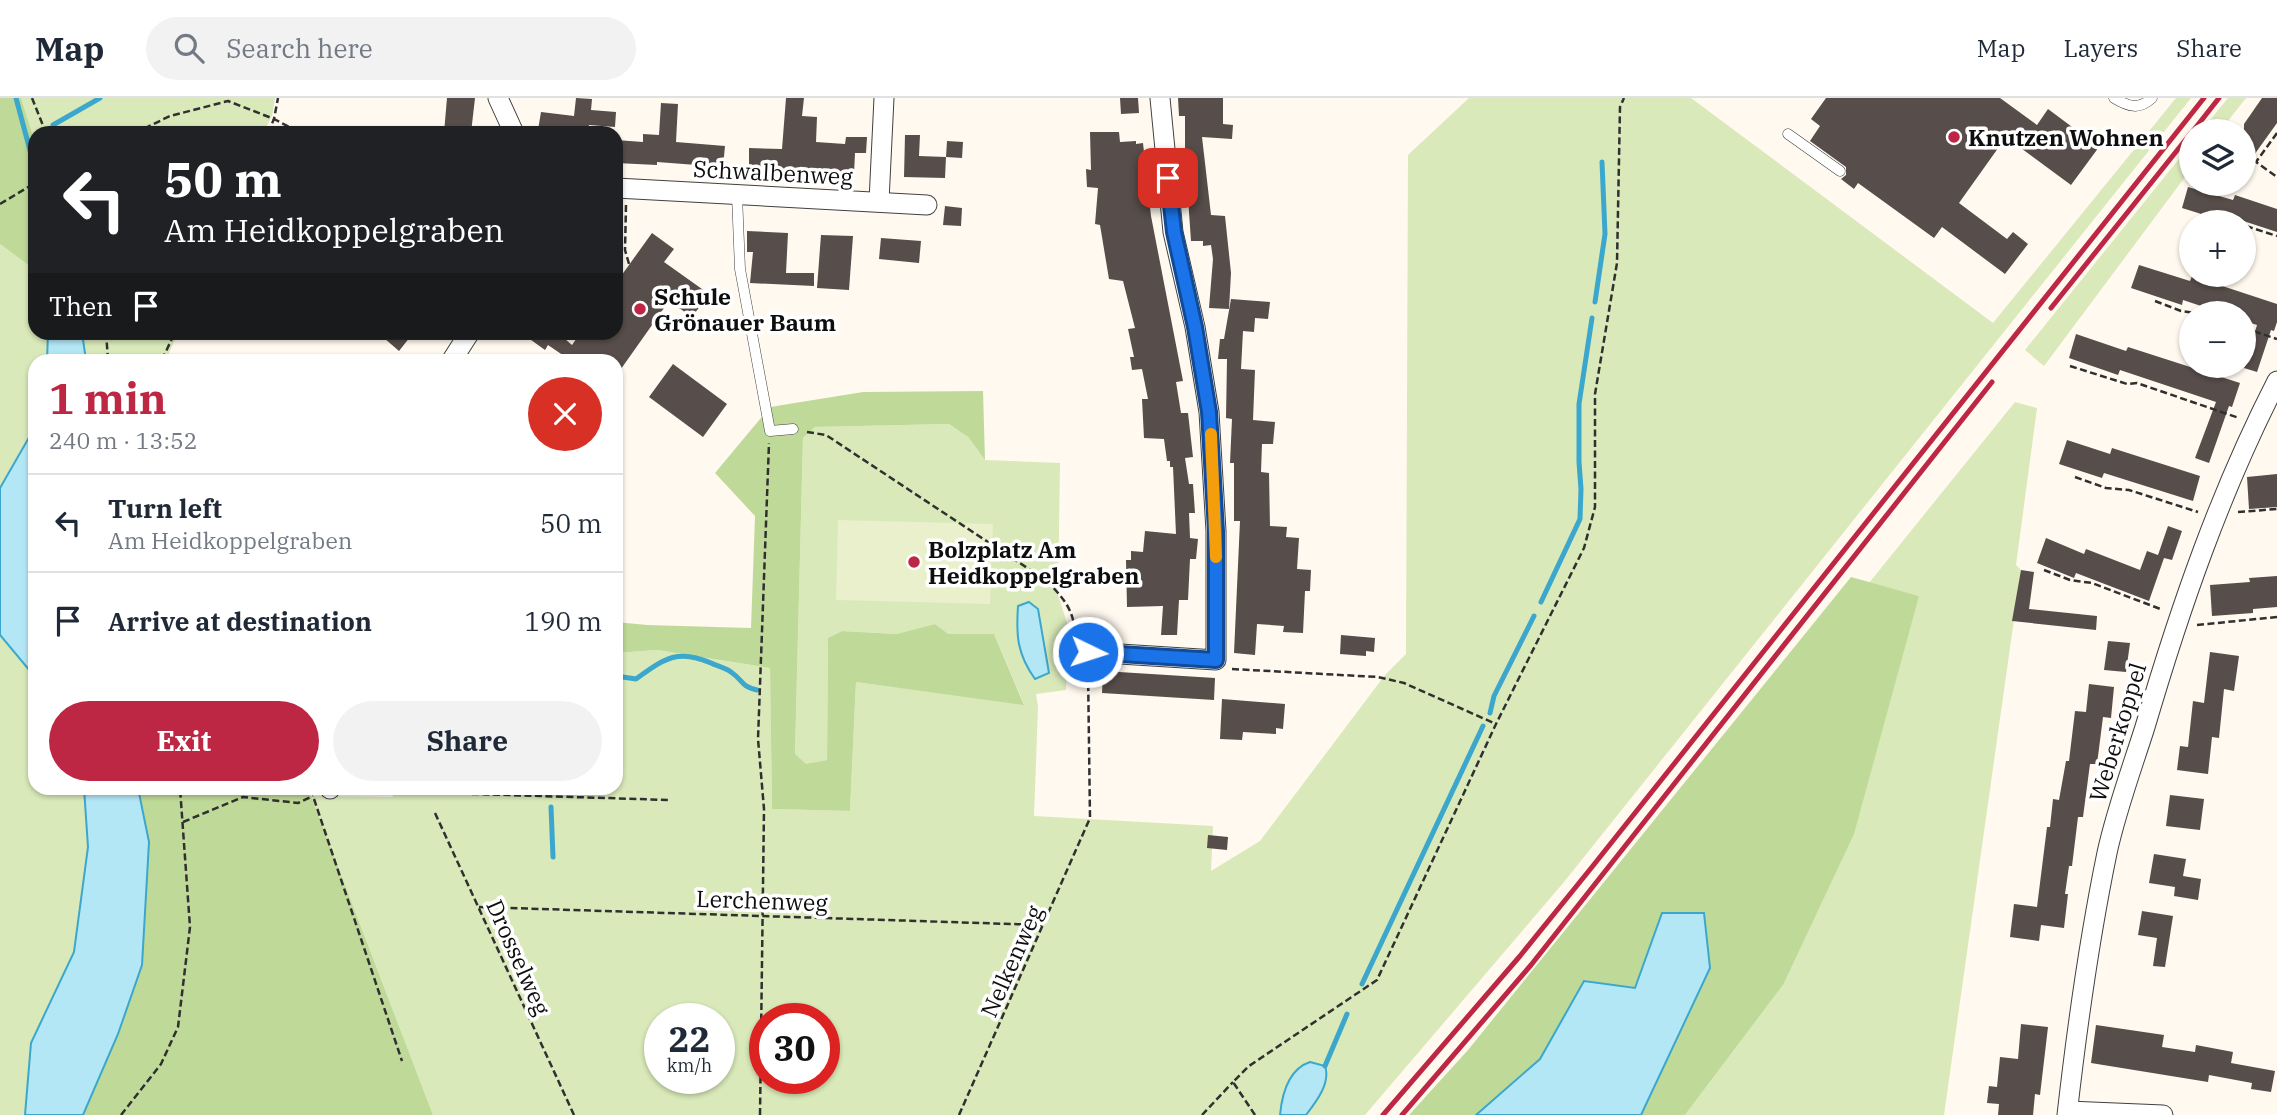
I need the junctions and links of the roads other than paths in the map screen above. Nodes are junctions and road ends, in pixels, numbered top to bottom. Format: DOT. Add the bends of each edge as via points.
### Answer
graph roads {
  1 [pos="498,98"];
  2 [pos="884,98"];
  3 [pos="1160,98"];
  4 [pos="2114,98"];
  5 [pos="2152,98"];
  6 [pos="511,126"];
  7 [pos="1788,134"];
  8 [pos="1840,172"];
  9 [pos="623,188"];
  10 [pos="737,195"];
  11 [pos="879,201"];
  12 [pos="927,205"];
  13 [pos="2277,381"];
  14 [pos="793,429"];
  15 [pos="1088,652"];
  16 [pos="2067,1113"];
  17 [pos="2162,1115"];
  1 -- 6 [label="street"];
  2 -- 11 [label="street"];
  3 -- 15 [label="street" via="1174,232 1209,412 1216,531 1216,660"];
  4 -- 5 [label="lane" via="2134,107"];
  7 -- 8 [label="lane"];
  9 -- 10 [label="street, Schwalbenweg"];
  10 -- 11 [label="street, Schwalbenweg"];
  10 -- 14 [label="lane" via="740,269 770,431"];
  11 -- 12 [label="street, Schwalbenweg"];
  13 -- 16 [label="street, Weberkoppel" via="2216,514 2177,622 2108,850 2086,964"];
  16 -- 17 [label="street"];
}
